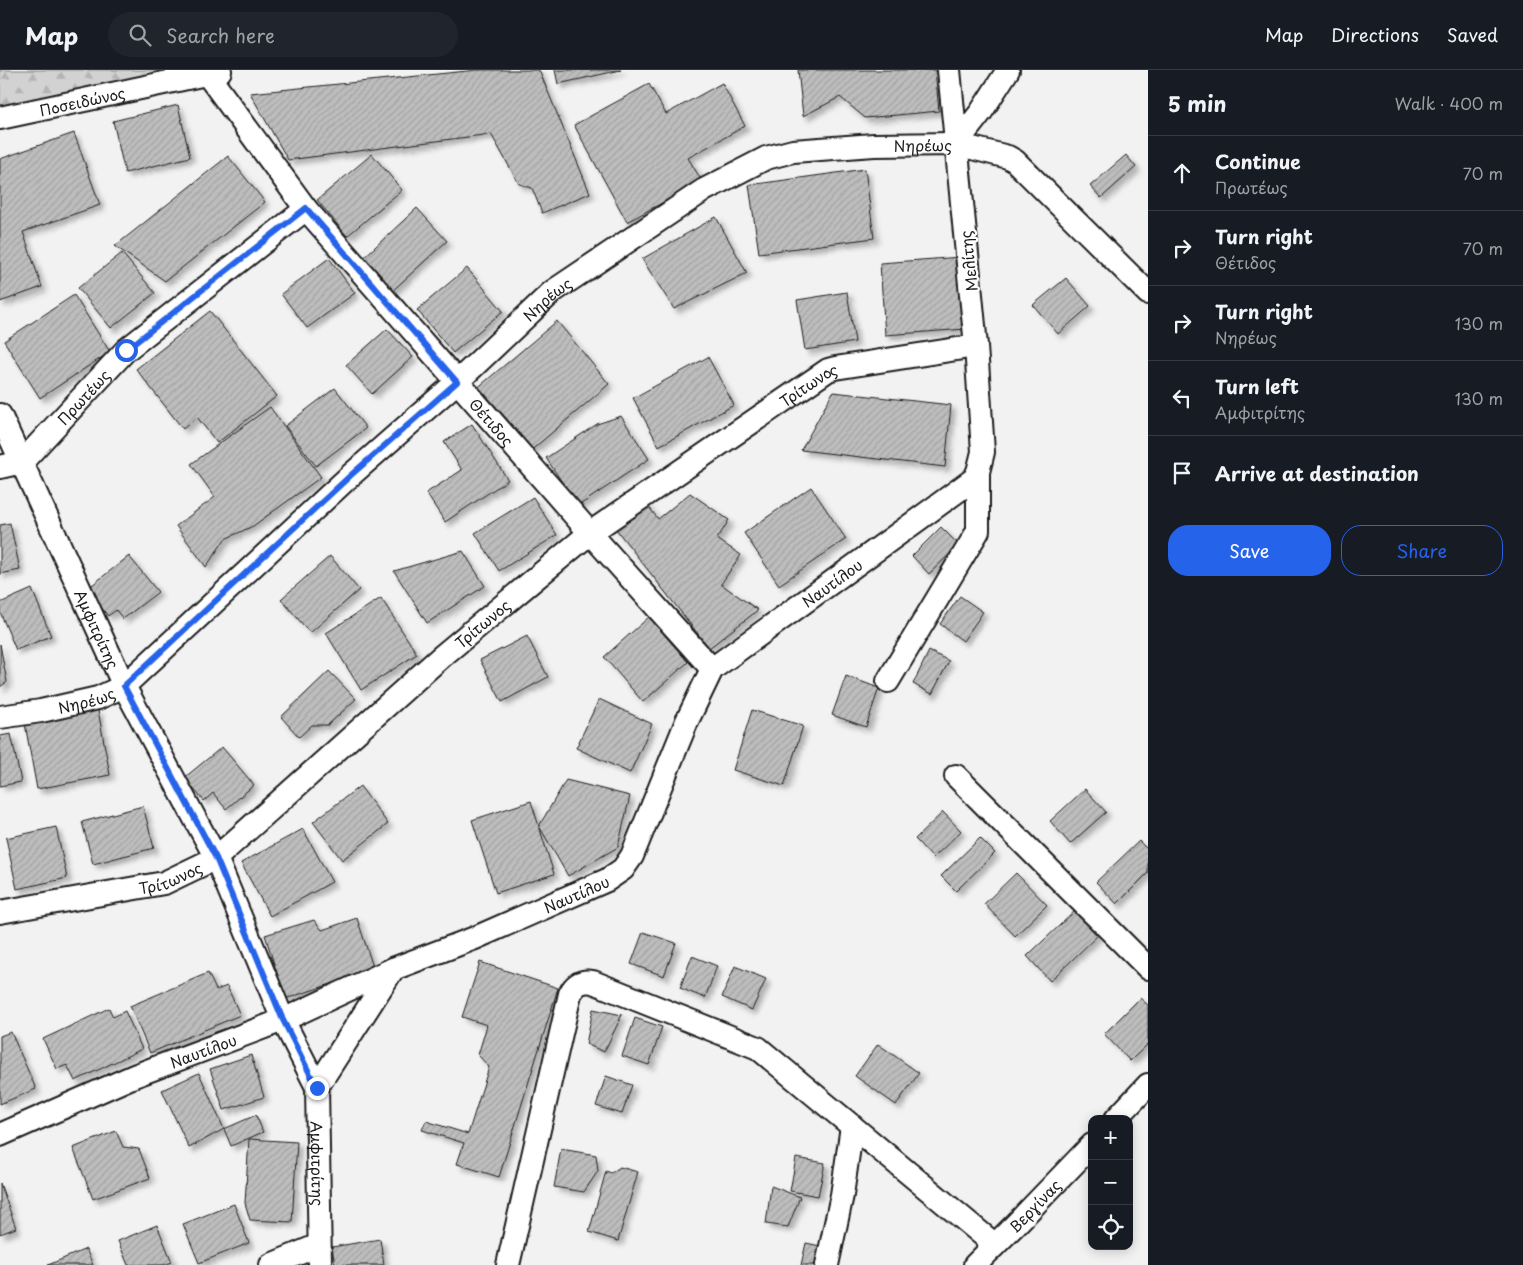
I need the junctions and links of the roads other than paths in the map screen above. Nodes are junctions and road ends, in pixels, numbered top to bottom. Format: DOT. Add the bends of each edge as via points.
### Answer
graph roads {
  1 [pos="949,70"];
  2 [pos="1008,70"];
  3 [pos="215,72"];
  4 [pos="0,118"];
  5 [pos="956,144"];
  6 [pos="306,208"];
  7 [pos="1148,293"];
  8 [pos="976,346"];
  9 [pos="457,382"];
  10 [pos="0,414"];
  11 [pos="22,462"];
  12 [pos="981,462"];
  13 [pos="0,467"];
  14 [pos="590,533"];
  15 [pos="712,669"];
  16 [pos="888,681"];
  17 [pos="124,686"];
  18 [pos="0,717"];
  19 [pos="956,776"];
  20 [pos="216,858"];
  21 [pos="0,912"];
  22 [pos="1148,968"];
  23 [pos="393,969"];
  24 [pos="283,1020"];
  25 [pos="1148,1085"];
  26 [pos="317,1088"];
  27 [pos="1120,1115"];
  28 [pos="852,1126"];
  29 [pos="0,1135"];
  30 [pos="1088,1148"];
  31 [pos="995,1245"];
  32 [pos="320,1255"];
  33 [pos="271,1265"];
  34 [pos="508,1265"];
  35 [pos="827,1265"];
  36 [pos="975,1265"];
  1 -- 5 [label="street, Μελίτης"];
  2 -- 5 [label="street"];
  3 -- 4 [label="street, Ποσειδώνος"];
  3 -- 6 [label="street, Θέτιδος"];
  5 -- 7 [label="street, Νηρέως" via="1013,159"];
  5 -- 8 [label="street, Μελίτης"];
  5 -- 9 [label="street, Νηρέως" via="865,145 793,151 766,158 704,190 552,292"];
  6 -- 9 [label="street, Θέτιδος"];
  6 -- 11 [label="street, Πρωτέως" via="126,350"];
  8 -- 12 [label="street, Μελίτης"];
  8 -- 14 [label="street, Τρίτωνος" via="831,368"];
  9 -- 14 [label="street, Θέτιδος"];
  9 -- 17 [label="street, Νηρέως" via="351,475"];
  10 -- 11 [label="street, Αμφιτρίτης"];
  11 -- 13 [label="street"];
  11 -- 17 [label="street, Αμφιτρίτης"];
  12 -- 15 [label="street, Ναυτίλου" via="972,481"];
  12 -- 16 [label="street, Μελίτης" via="978,532"];
  14 -- 15 [label="street, Θέτιδος"];
  14 -- 20 [label="street, Τρίτωνος" via="441,657"];
  15 -- 23 [label="street, Ναυτίλου" via="687,721 632,856 623,869 608,880"];
  17 -- 18 [label="street, Νηρέως" via="98,698"];
  17 -- 20 [label="street, Αμφιτρίτης"];
  19 -- 22 [label="street"];
  20 -- 21 [label="street, Τρίτωνος" via="164,883"];
  20 -- 24 [label="street, Αμφιτρίτης"];
  23 -- 24 [label="street, Ναυτίλου"];
  23 -- 26 [label="street"];
  24 -- 26 [label="street, Αμφιτρίτης"];
  24 -- 29 [label="street, Ναυτίλου" via="134,1076"];
  25 -- 27 [label="street"];
  26 -- 32 [label="street, Αμφιτρίτης"];
  28 -- 31 [label="street"];
  28 -- 34 [label="street" via="758,1048 592,982 579,983 570,994"];
  28 -- 35 [label="street"];
  30 -- 31 [label="street, Βεργίνας"];
  31 -- 36 [label="street, Βεργίνας"];
  32 -- 33 [label="street"];
}
